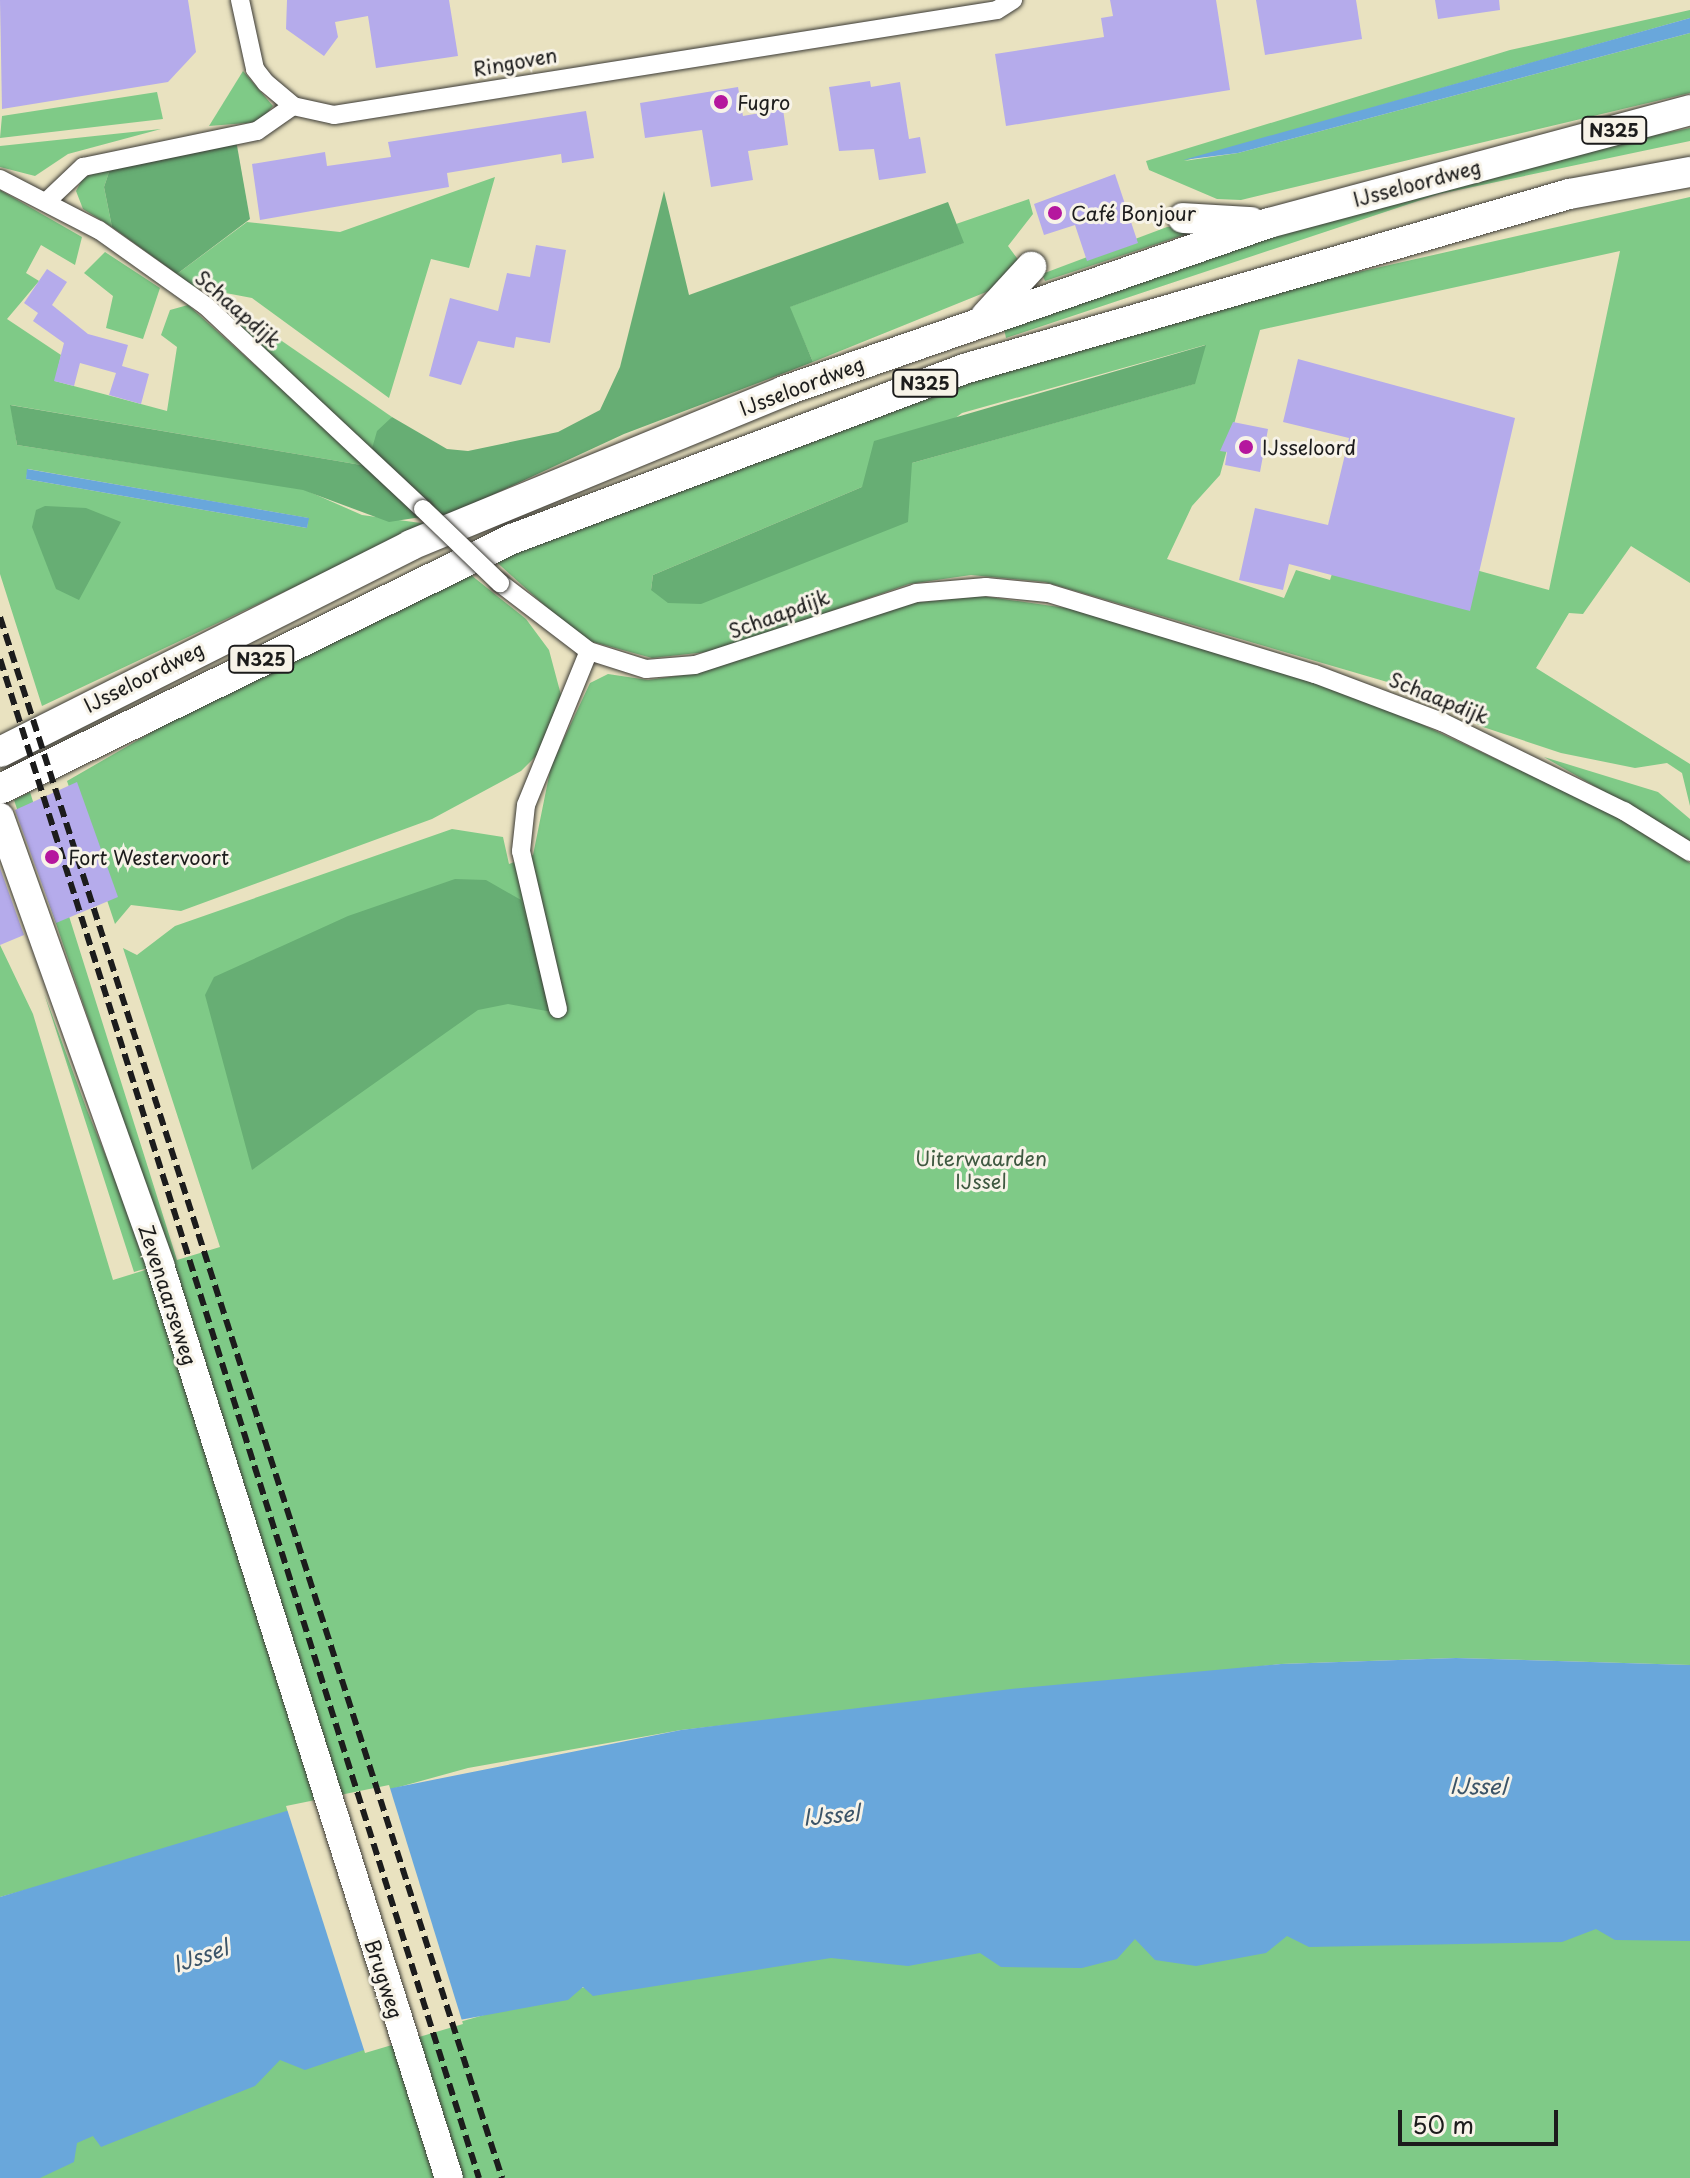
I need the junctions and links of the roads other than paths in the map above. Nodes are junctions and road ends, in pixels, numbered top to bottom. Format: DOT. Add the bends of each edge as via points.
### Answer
graph roads {
  1 [pos="240,0"];
  2 [pos="1013,0"];
  3 [pos="293,106"];
  4 [pos="1690,110"];
  5 [pos="1690,172"];
  6 [pos="0,179"];
  7 [pos="47,201"];
  8 [pos="1183,218"];
  9 [pos="1269,223"];
  10 [pos="1031,267"];
  11 [pos="983,320"];
  12 [pos="589,651"];
  13 [pos="0,752"];
  14 [pos="0,789"];
  15 [pos="1,819"];
  16 [pos="1690,852"];
  17 [pos="558,1009"];
  18 [pos="319,1780"];
  19 [pos="449,2178"];
  1 -- 3 [label="street" via="255,69"];
  2 -- 3 [label="street, Ringoven" via="997,10 334,115"];
  3 -- 7 [label="street" via="257,131 83,167"];
  4 -- 9 [label="highway, IJsseloordweg / N325"];
  5 -- 14 [label="highway, IJsseloordweg / N325" via="1569,194 964,369 512,539"];
  6 -- 7 [label="street, Schaapdijk"];
  7 -- 12 [label="street, Schaapdijk, bridge" via="206,306 500,583"];
  8 -- 9 [label="highway"];
  9 -- 11 [label="highway, IJsseloordweg / N325"];
  10 -- 11 [label="highway"];
  11 -- 13 [label="highway, IJsseloordweg / N325" via="497,507"];
  12 -- 16 [label="street, Schaapdijk" via="646,669 695,665 916,593 1036,591 1315,674 1442,722 1597,797"];
  12 -- 17 [label="street" via="526,805 521,851"];
  15 -- 18 [label="main road, Zevenaarseweg" via="160,1265"];
  18 -- 19 [label="main road, Brugweg"];
}
